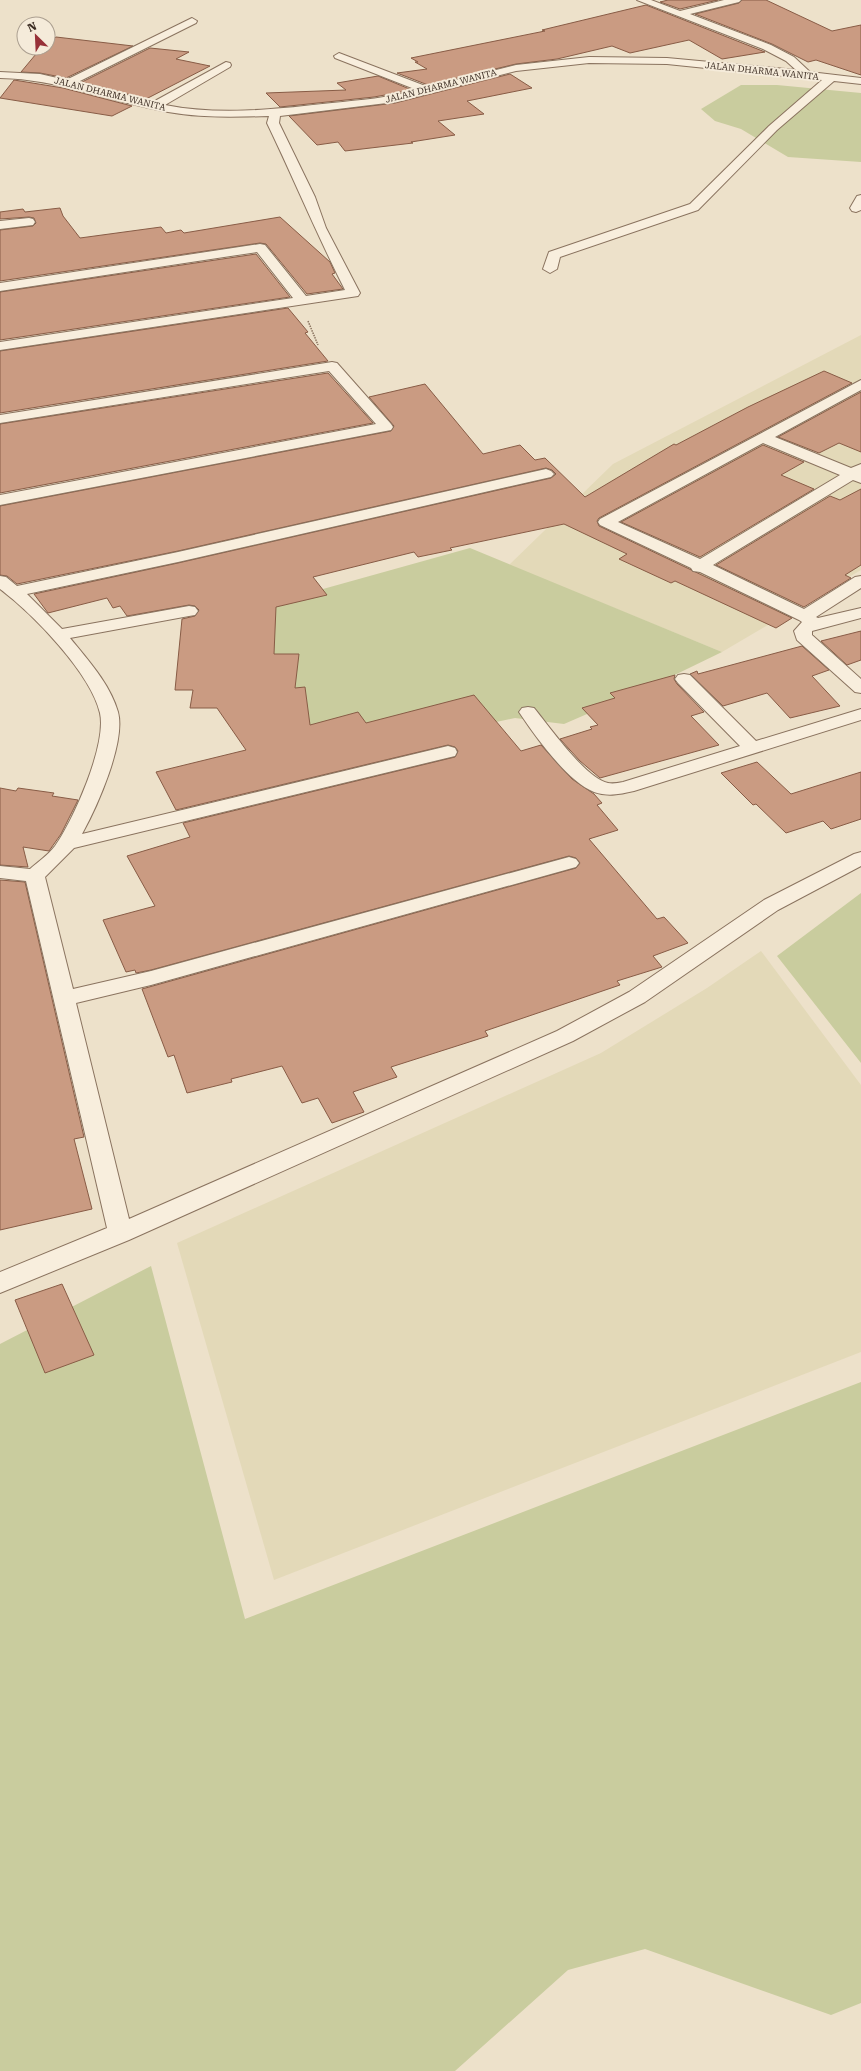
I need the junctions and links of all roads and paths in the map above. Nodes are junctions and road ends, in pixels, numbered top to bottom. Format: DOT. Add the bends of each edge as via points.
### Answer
graph roads {
  1 [pos="642,0"];
  2 [pos="736,0"];
  3 [pos="679,14"];
  4 [pos="192,21"];
  5 [pos="339,56"];
  6 [pos="226,65"];
  7 [pos="0,75"];
  8 [pos="808,76"];
  9 [pos="831,78"];
  10 [pos="861,81"];
  11 [pos="68,83"];
  12 [pos="426,90"];
  13 [pos="155,106"];
  14 [pos="275,113"];
  15 [pos="29,222"];
  16 [pos="0,225"];
  17 [pos="550,270"];
  18 [pos="0,287"];
  19 [pos="303,301"];
  20 [pos="0,346"];
  21 [pos="332,366"];
  22 [pos="861,384"];
  23 [pos="0,419"];
  24 [pos="762,437"];
  25 [pos="546,474"];
  26 [pos="858,474"];
  27 [pos="0,500"];
  28 [pos="699,567"];
  29 [pos="0,581"];
  30 [pos="861,581"];
  31 [pos="16,591"];
  32 [pos="189,611"];
  33 [pos="861,613"];
  34 [pos="810,620"];
  35 [pos="58,636"];
  36 [pos="684,679"];
  37 [pos="861,688"];
  38 [pos="528,712"];
  39 [pos="861,714"];
  40 [pos="753,748"];
  41 [pos="448,752"];
  42 [pos="66,844"];
  43 [pos="861,858"];
  44 [pos="568,863"];
  45 [pos="0,872"];
  46 [pos="35,876"];
  47 [pos="65,998"];
  48 [pos="120,1233"];
  49 [pos="0,1283"];
  1 -- 3 [label="street"];
  2 -- 3 [label="street"];
  3 -- 8 [label="street" via="767,47 790,59"];
  4 -- 11 [label="street"];
  5 -- 12 [label="street"];
  6 -- 13 [label="street"];
  7 -- 11 [label="street, JALAN DHARMA WANITA" via="41,77"];
  8 -- 9 [label="street, JALAN DHARMA WANITA"];
  8 -- 12 [label="street, JALAN DHARMA WANITA" via="710,64 595,60 518,67"];
  9 -- 10 [label="street, JALAN DHARMA WANITA"];
  9 -- 17 [label="street" via="773,128 694,207 554,255"];
  11 -- 13 [label="street, JALAN DHARMA WANITA"];
  12 -- 14 [label="street, JALAN DHARMA WANITA" via="385,100"];
  13 -- 14 [label="street, JALAN DHARMA WANITA" via="195,113"];
  14 -- 19 [label="street" via="273,123 352,293"];
  15 -- 16 [label="street"];
  18 -- 19 [label="street" via="260,248"];
  19 -- 20 [label="street"];
  19 -- 21 [label="path" via="311,334"];
  21 -- 23 [label="street"];
  21 -- 27 [label="street" via="386,427"];
  22 -- 24 [label="street"];
  24 -- 26 [label="street"];
  24 -- 28 [label="street" via="606,522"];
  25 -- 31 [label="street"];
  26 -- 28 [label="street"];
  28 -- 34 [label="street"];
  29 -- 31 [label="street"];
  30 -- 34 [label="street"];
  31 -- 35 [label="street"];
  32 -- 35 [label="street"];
  33 -- 34 [label="street"];
  34 -- 37 [label="street" via="803,631 804,637"];
  35 -- 42 [label="street" via="94,681 104,698 110,726 109,740 99,776"];
  36 -- 40 [label="street"];
  38 -- 40 [label="street" via="582,776 602,788 626,787"];
  39 -- 40 [label="street"];
  41 -- 42 [label="street"];
  42 -- 46 [label="street"];
  43 -- 48 [label="street" via="771,906 637,997 565,1036"];
  44 -- 47 [label="street" via="151,978"];
  45 -- 46 [label="street"];
  46 -- 47 [label="street"];
  47 -- 48 [label="street"];
  48 -- 49 [label="street"];
}
